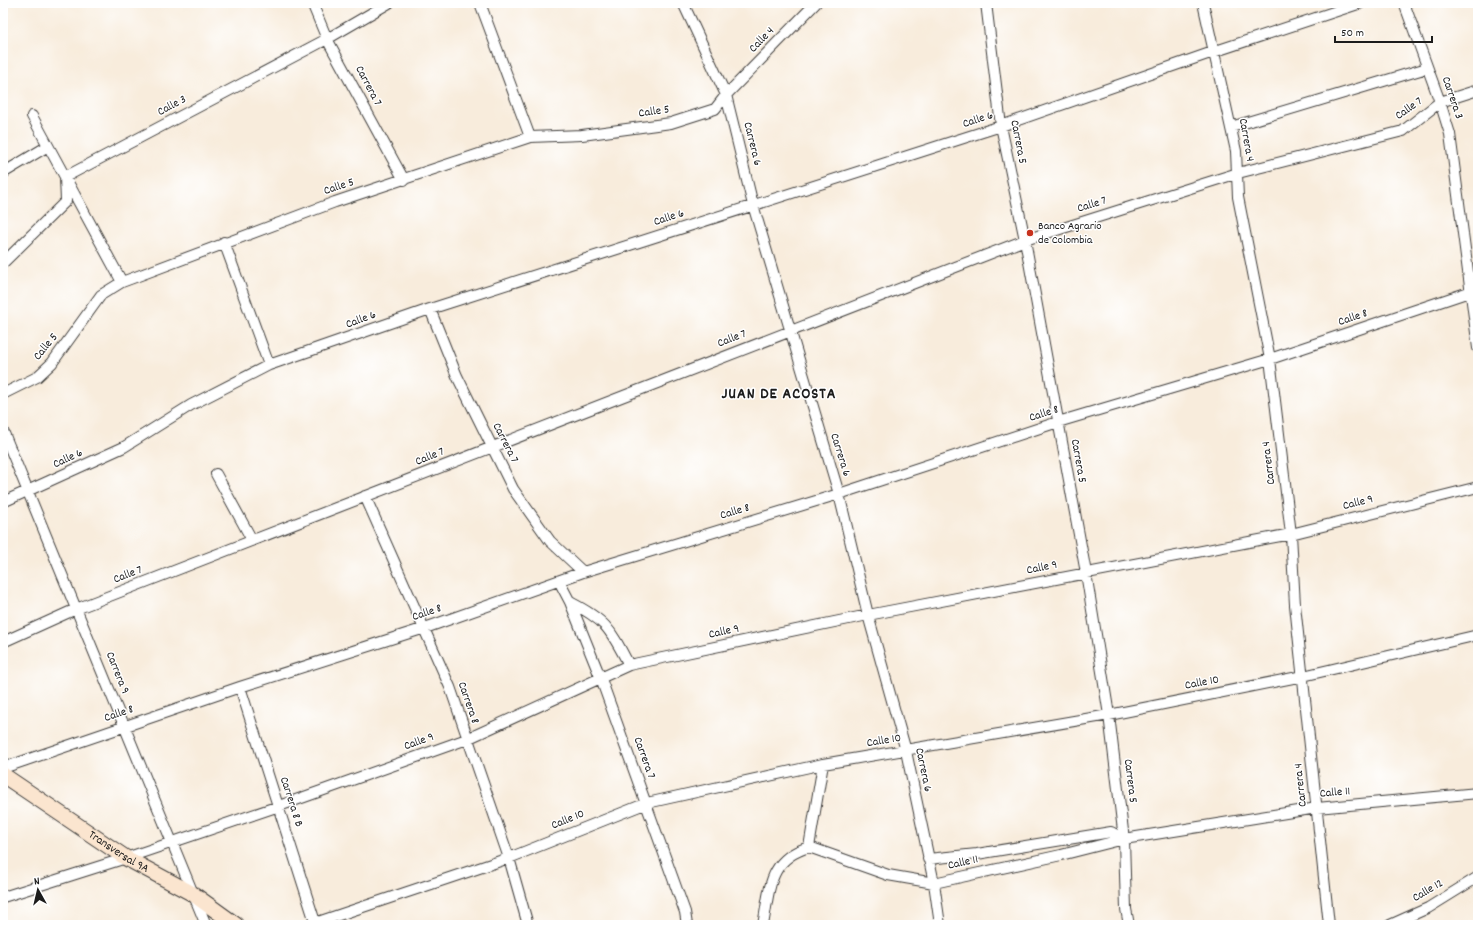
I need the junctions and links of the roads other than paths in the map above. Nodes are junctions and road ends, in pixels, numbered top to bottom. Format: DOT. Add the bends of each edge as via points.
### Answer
graph roads {
  1 [pos="312,3"];
  2 [pos="389,3"];
  3 [pos="480,3"];
  4 [pos="683,3"];
  5 [pos="816,3"];
  6 [pos="986,3"];
  7 [pos="1203,3"];
  8 [pos="1361,3"];
  9 [pos="1404,3"];
  10 [pos="327,39"];
  11 [pos="1213,52"];
  12 [pos="1427,68"];
  13 [pos="1478,90"];
  14 [pos="726,95"];
  15 [pos="1440,102"];
  16 [pos="32,116"];
  17 [pos="1002,126"];
  18 [pos="1231,127"];
  19 [pos="530,137"];
  20 [pos="48,146"];
  21 [pos="3,173"];
  22 [pos="1238,173"];
  23 [pos="65,177"];
  24 [pos="404,180"];
  25 [pos="753,205"];
  26 [pos="1025,240"];
  27 [pos="224,242"];
  28 [pos="3,263"];
  29 [pos="122,282"];
  30 [pos="1474,290"];
  31 [pos="430,309"];
  32 [pos="789,331"];
  33 [pos="1478,348"];
  34 [pos="1270,359"];
  35 [pos="269,365"];
  36 [pos="3,394"];
  37 [pos="1058,422"];
  38 [pos="3,431"];
  39 [pos="492,446"];
  40 [pos="216,474"];
  41 [pos="1478,487"];
  42 [pos="28,492"];
  43 [pos="839,494"];
  44 [pos="365,496"];
  45 [pos="3,502"];
  46 [pos="1291,534"];
  47 [pos="252,540"];
  48 [pos="583,572"];
  49 [pos="1086,573"];
  50 [pos="559,581"];
  51 [pos="570,602"];
  52 [pos="76,609"];
  53 [pos="868,615"];
  54 [pos="425,628"];
  55 [pos="1478,635"];
  56 [pos="3,642"];
  57 [pos="629,665"];
  58 [pos="1303,676"];
  59 [pos="601,679"];
  60 [pos="240,687"];
  61 [pos="1108,715"];
  62 [pos="124,726"];
  63 [pos="467,739"];
  64 [pos="906,751"];
  65 [pos="823,764"];
  66 [pos="3,768"];
  67 [pos="3,775"];
  68 [pos="1478,793"];
  69 [pos="647,803"];
  70 [pos="280,806"];
  71 [pos="1317,808"];
  72 [pos="1124,839"];
  73 [pos="172,843"];
  74 [pos="809,847"];
  75 [pos="126,858"];
  76 [pos="508,858"];
  77 [pos="928,859"];
  78 [pos="1478,877"];
  79 [pos="934,883"];
  80 [pos="193,894"];
  81 [pos="3,897"];
  82 [pos="314,924"];
  83 [pos="206,925"];
  84 [pos="236,925"];
  85 [pos="528,925"];
  86 [pos="687,925"];
  87 [pos="763,925"];
  88 [pos="940,925"];
  89 [pos="1129,925"];
  90 [pos="1329,925"];
  91 [pos="1390,925"];
  1 -- 10 [label="street, Carrera 7"];
  2 -- 10 [label="street, Calle 3"];
  3 -- 19 [label="street"];
  4 -- 14 [label="street, Carrera 6"];
  5 -- 14 [label="street, Calle 4"];
  6 -- 17 [label="street, Carrera 5"];
  7 -- 11 [label="street, Carrera 4"];
  8 -- 11 [label="street, Calle 6"];
  9 -- 12 [label="street, Carrera 3"];
  10 -- 23 [label="street, Calle 3"];
  10 -- 24 [label="street, Carrera 7"];
  11 -- 17 [label="street, Calle 6"];
  11 -- 18 [label="street, Carrera 4"];
  12 -- 15 [label="street, Carrera 3"];
  12 -- 18 [label="street"];
  13 -- 15 [label="street, Calle 7"];
  14 -- 19 [label="street, Calle 5" via="715,109 671,123 582,135"];
  14 -- 25 [label="street, Carrera 6"];
  15 -- 22 [label="street, Calle 7" via="1403,131"];
  15 -- 30 [label="street, Carrera 3" via="1450,134"];
  16 -- 20 [label="street"];
  17 -- 25 [label="street, Calle 6"];
  17 -- 26 [label="street, Carrera 5"];
  18 -- 22 [label="street, Carrera 4"];
  19 -- 24 [label="street, Calle 5"];
  20 -- 21 [label="street"];
  20 -- 23 [label="street"];
  22 -- 26 [label="street, Calle 7"];
  22 -- 34 [label="street, Carrera 4" via="1238,197"];
  23 -- 28 [label="street" via="66,202"];
  23 -- 29 [label="street"];
  24 -- 27 [label="street, Calle 5"];
  25 -- 31 [label="street, Calle 6"];
  25 -- 32 [label="street, Carrera 6"];
  26 -- 32 [label="street, Calle 7"];
  26 -- 37 [label="street, Carrera 5"];
  27 -- 29 [label="street, Calle 5"];
  27 -- 35 [label="street"];
  29 -- 36 [label="street, Calle 5" via="101,295 52,363 37,377"];
  30 -- 33 [label="street, Carrera 3"];
  30 -- 34 [label="street, Calle 8"];
  31 -- 35 [label="street, Calle 6"];
  31 -- 39 [label="street, Carrera 7" via="457,376"];
  32 -- 39 [label="street, Calle 7"];
  32 -- 43 [label="street, Carrera 6"];
  34 -- 37 [label="street, Calle 8"];
  34 -- 46 [label="street, Carrera 4"];
  35 -- 42 [label="street, Calle 6" via="192,405 124,447"];
  37 -- 43 [label="street, Calle 8"];
  37 -- 49 [label="street, Carrera 5"];
  38 -- 42 [label="street, Carrera 9"];
  39 -- 44 [label="street, Calle 7"];
  39 -- 48 [label="street, Carrera 7" via="513,488 550,541"];
  40 -- 47 [label="street"];
  41 -- 46 [label="street, Calle 9"];
  42 -- 45 [label="street, Calle 6"];
  42 -- 52 [label="street, Carrera 9"];
  43 -- 48 [label="street, Calle 8"];
  43 -- 53 [label="street, Carrera 6"];
  44 -- 47 [label="street, Calle 7"];
  44 -- 54 [label="street, Carrera 8"];
  46 -- 49 [label="street, Calle 9"];
  46 -- 58 [label="street, Carrera 4"];
  47 -- 52 [label="street, Calle 7"];
  48 -- 50 [label="street, Calle 8"];
  49 -- 53 [label="street, Calle 9"];
  49 -- 61 [label="street, Carrera 5"];
  50 -- 51 [label="street, Carrera 7"];
  50 -- 54 [label="street, Calle 8"];
  51 -- 57 [label="street" via="593,614 611,630"];
  51 -- 59 [label="street, Carrera 7"];
  52 -- 56 [label="street, Calle 7"];
  52 -- 62 [label="street, Carrera 9"];
  53 -- 57 [label="street, Calle 9"];
  53 -- 64 [label="street, Carrera 6"];
  54 -- 60 [label="street, Calle 8"];
  54 -- 63 [label="street, Carrera 8" via="450,687"];
  55 -- 58 [label="street, Calle 10"];
  57 -- 59 [label="street, Calle 9"];
  58 -- 61 [label="street, Calle 10"];
  58 -- 71 [label="street, Carrera 4"];
  59 -- 63 [label="street, Calle 9" via="538,705"];
  59 -- 69 [label="street, Carrera 7"];
  60 -- 62 [label="street, Calle 8"];
  60 -- 70 [label="street, Carrera 8 B"];
  61 -- 64 [label="street, Calle 10"];
  61 -- 72 [label="street, Carrera 5"];
  62 -- 66 [label="street, Calle 8"];
  62 -- 73 [label="street, Carrera 9"];
  63 -- 70 [label="street, Calle 9"];
  63 -- 76 [label="street, Carrera 8"];
  64 -- 65 [label="street, Calle 10"];
  64 -- 77 [label="street, Carrera 6"];
  65 -- 69 [label="street, Calle 10"];
  65 -- 74 [label="street"];
  67 -- 75 [label="main road, Transversal 9A"];
  68 -- 71 [label="street, Calle 11"];
  69 -- 76 [label="street, Calle 10"];
  69 -- 86 [label="street, Carrera 7" via="685,912"];
  70 -- 73 [label="street, Calle 9"];
  70 -- 82 [label="street, Carrera 8 B"];
  71 -- 72 [label="street, Calle 11"];
  71 -- 90 [label="street, Carrera 4"];
  72 -- 77 [label="street, Calle 11" via="1112,832 977,854"];
  72 -- 79 [label="street, Calle 11"];
  72 -- 89 [label="street, Carrera 5"];
  73 -- 75 [label="street, Calle 9"];
  73 -- 80 [label="street, Carrera 9"];
  74 -- 79 [label="street, Calle 11" via="888,874"];
  74 -- 87 [label="street" via="795,851 782,860 773,874"];
  75 -- 80 [label="main road, Transversal 9A"];
  75 -- 81 [label="street, Calle 9"];
  76 -- 82 [label="street, Calle 10"];
  76 -- 85 [label="street, Carrera 8"];
  77 -- 79 [label="street, Carrera 6"];
  78 -- 91 [label="street, Calle 12" via="1428,908"];
  79 -- 88 [label="street, Carrera 6"];
  80 -- 83 [label="street, Carrera 9"];
  80 -- 84 [label="main road, Transversal 9A"];
}
